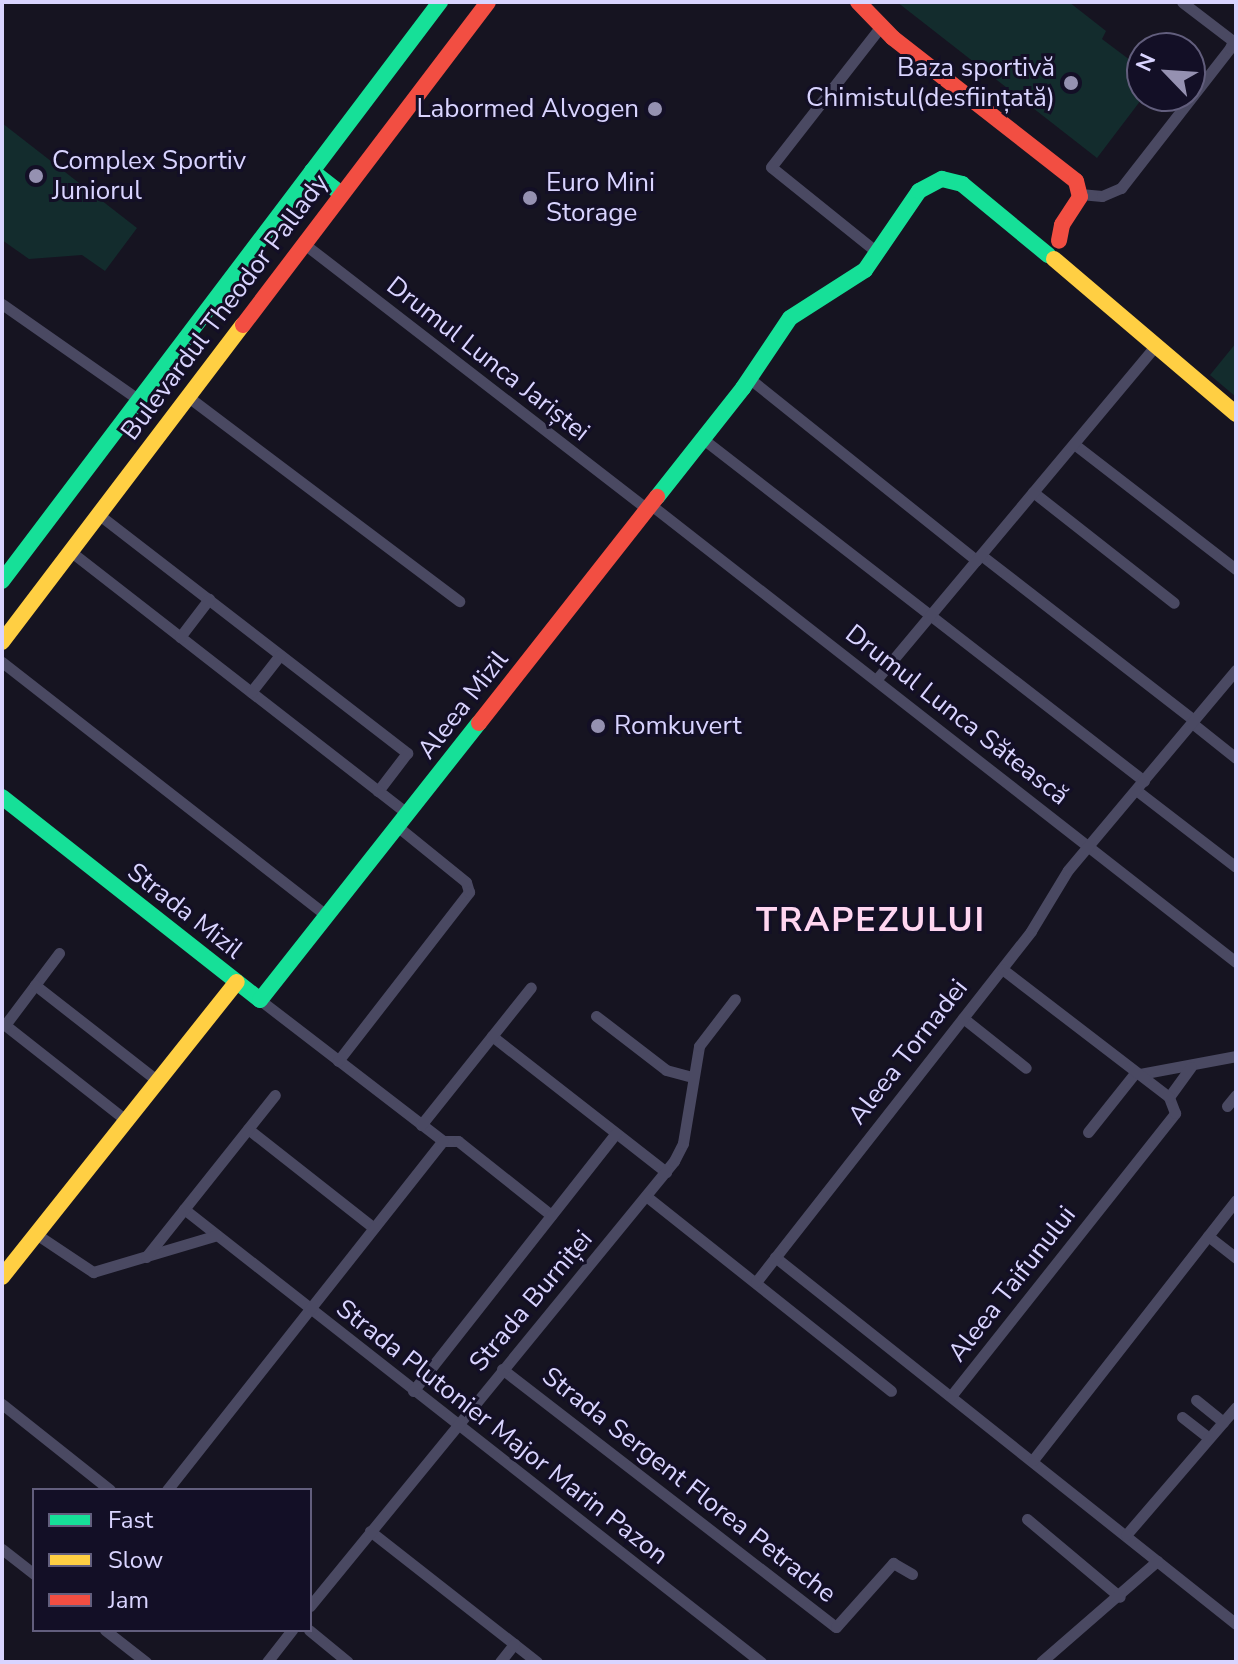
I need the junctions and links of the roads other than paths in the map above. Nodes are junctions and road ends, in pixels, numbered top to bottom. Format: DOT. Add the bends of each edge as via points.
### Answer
graph roads {
  1 [pos="440,2"];
  2 [pos="488,2"];
  3 [pos="858,2"];
  4 [pos="1182,2"];
  5 [pos="882,25"];
  6 [pos="312,171"];
  7 [pos="341,194"];
  8 [pos="1080,194"];
  9 [pos="303,243"];
  10 [pos="1057,252"];
  11 [pos="878,253"];
  12 [pos="6,307"];
  13 [pos="1155,346"];
  14 [pos="750,379"];
  15 [pos="187,396"];
  16 [pos="139,400"];
  17 [pos="1236,414"];
  18 [pos="703,439"];
  19 [pos="1074,444"];
  20 [pos="1033,492"];
  21 [pos="649,507"];
  22 [pos="98,514"];
  23 [pos="70,551"];
  24 [pos="978,557"];
  25 [pos="1236,569"];
  26 [pos="5,571"];
  27 [pos="209,599"];
  28 [pos="459,601"];
  29 [pos="1174,603"];
  30 [pos="930,615"];
  31 [pos="180,637"];
  32 [pos="2,642"];
  33 [pos="280,655"];
  34 [pos="2,662"];
  35 [pos="1236,670"];
  36 [pos="876,680"];
  37 [pos="251,692"];
  38 [pos="1193,722"];
  39 [pos="1236,758"];
  40 [pos="1140,785"];
  41 [pos="378,791"];
  42 [pos="2,797"];
  43 [pos="403,821"];
  44 [pos="1088,845"];
  45 [pos="1236,867"];
  46 [pos="327,916"];
  47 [pos="59,953"];
  48 [pos="1236,962"];
  49 [pos="1002,969"];
  50 [pos="237,982"];
  51 [pos="35,985"];
  52 [pos="531,987"];
  53 [pos="735,999"];
  54 [pos="260,1000"];
  55 [pos="596,1016"];
  56 [pos="963,1018"];
  57 [pos="492,1036"];
  58 [pos="1236,1056"];
  59 [pos="338,1061"];
  60 [pos="1191,1067"];
  61 [pos="1026,1068"];
  62 [pos="1138,1074"];
  63 [pos="693,1077"];
  64 [pos="158,1081"];
  65 [pos="275,1095"];
  66 [pos="1236,1095"];
  67 [pos="1169,1097"];
  68 [pos="1227,1106"];
  69 [pos="127,1121"];
  70 [pos="421,1125"];
  71 [pos="248,1129"];
  72 [pos="1088,1132"];
  73 [pos="616,1133"];
  74 [pos="443,1141"];
  75 [pos="666,1172"];
  76 [pos="646,1196"];
  77 [pos="1236,1200"];
  78 [pos="184,1209"];
  79 [pos="551,1215"];
  80 [pos="374,1228"];
  81 [pos="36,1234"];
  82 [pos="217,1235"];
  83 [pos="1208,1236"];
  84 [pos="146,1257"];
  85 [pos="775,1257"];
  86 [pos="1236,1258"];
  87 [pos="2,1277"];
  88 [pos="756,1282"];
  89 [pos="310,1309"];
  90 [pos="502,1369"];
  91 [pos="413,1391"];
  92 [pos="891,1391"];
  93 [pos="951,1396"];
  94 [pos="1196,1400"];
  95 [pos="2,1404"];
  96 [pos="1236,1407"];
  97 [pos="1182,1417"];
  98 [pos="1229,1422"];
  99 [pos="456,1425"];
  100 [pos="1209,1438"];
  101 [pos="1033,1460"];
  102 [pos="107,1488"];
  103 [pos="169,1488"];
  104 [pos="1027,1519"];
  105 [pos="370,1531"];
  106 [pos="1126,1535"];
  107 [pos="2,1549"];
  108 [pos="1157,1561"];
  109 [pos="32,1572"];
  110 [pos="912,1574"];
  111 [pos="1120,1597"];
  112 [pos="312,1604"];
  113 [pos="1236,1624"];
  114 [pos="108,1632"];
  115 [pos="290,1632"];
  116 [pos="311,1632"];
  117 [pos="514,1644"];
  118 [pos="1057,1657"];
  119 [pos="146,1662"];
  120 [pos="267,1662"];
  121 [pos="348,1662"];
  122 [pos="500,1662"];
  123 [pos="537,1662"];
  124 [pos="761,1662"];
  125 [pos="1041,1662"];
  1 -- 6 [label="street, Bulevardul Theodor Pallady"];
  2 -- 7 [label="street, Bulevardul Theodor Pallady"];
  3 -- 5 [label="street"];
  4 -- 8 [label="street" via="1233,41 1230,48 1121,188 1102,196"];
  5 -- 8 [label="street" via="1073,178"];
  5 -- 11 [label="street" via="771,167"];
  6 -- 7 [label="street"];
  6 -- 16 [label="street, Bulevardul Theodor Pallady"];
  7 -- 9 [label="street, Bulevardul Theodor Pallady"];
  8 -- 10 [label="street"];
  9 -- 15 [label="street, Bulevardul Theodor Pallady"];
  9 -- 21 [label="street, Drumul Lunca Jariștei"];
  10 -- 11 [label="street, Aleea Mizil" via="949,179 919,191"];
  10 -- 13 [label="street" via="1095,294"];
  11 -- 14 [label="street, Aleea Mizil" via="853,281 794,313"];
  12 -- 16 [label="street"];
  13 -- 17 [label="street"];
  13 -- 19 [label="street"];
  14 -- 18 [label="street, Aleea Mizil"];
  14 -- 24 [label="street"];
  15 -- 22 [label="street, Bulevardul Theodor Pallady"];
  15 -- 28 [label="street, Bulevardul Theodor Pallady"];
  16 -- 26 [label="street, Bulevardul Theodor Pallady"];
  18 -- 21 [label="street, Aleea Mizil"];
  18 -- 30 [label="street"];
  19 -- 20 [label="street"];
  19 -- 25 [label="street"];
  20 -- 24 [label="street"];
  20 -- 29 [label="street"];
  21 -- 36 [label="street, Drumul Lunca Sătească"];
  21 -- 43 [label="street, Aleea Mizil"];
  22 -- 23 [label="street, Bulevardul Theodor Pallady"];
  22 -- 27 [label="street"];
  23 -- 31 [label="street"];
  23 -- 32 [label="street, Bulevardul Theodor Pallady"];
  24 -- 30 [label="street"];
  24 -- 38 [label="street"];
  27 -- 31 [label="street"];
  27 -- 33 [label="street"];
  30 -- 36 [label="street"];
  30 -- 40 [label="street"];
  31 -- 37 [label="street"];
  33 -- 37 [label="street"];
  33 -- 41 [label="street" via="407,753"];
  34 -- 46 [label="street"];
  35 -- 38 [label="street, Aleea Tornadei"];
  36 -- 44 [label="street, Drumul Lunca Sătească"];
  37 -- 41 [label="street"];
  38 -- 39 [label="street"];
  38 -- 40 [label="street, Aleea Tornadei"];
  40 -- 44 [label="street, Aleea Tornadei"];
  40 -- 45 [label="street"];
  41 -- 43 [label="street"];
  42 -- 50 [label="street, Strada Mizil"];
  43 -- 46 [label="street, Aleea Mizil"];
  43 -- 59 [label="street" via="466,882 469,892"];
  44 -- 48 [label="street, Drumul Lunca Sătească"];
  44 -- 49 [label="street, Aleea Tornadei"];
  46 -- 54 [label="street, Aleea Mizil"];
  47 -- 51 [label="street"];
  49 -- 56 [label="street, Aleea Tornadei"];
  49 -- 62 [label="street"];
  50 -- 54 [label="street, Strada Mizil"];
  50 -- 64 [label="street"];
  51 -- 64 [label="street"];
  51 -- 69 [label="street" via="5,1025"];
  52 -- 57 [label="street"];
  53 -- 63 [label="street, Strada Burniței" via="701,1041"];
  54 -- 59 [label="street, Strada Mizil"];
  55 -- 63 [label="street" via="666,1070"];
  56 -- 61 [label="street"];
  56 -- 85 [label="street, Aleea Tornadei"];
  57 -- 70 [label="street"];
  57 -- 73 [label="street"];
  58 -- 60 [label="street"];
  59 -- 70 [label="street, Strada Mizil"];
  60 -- 62 [label="street"];
  60 -- 67 [label="street, Aleea Taifunului"];
  62 -- 67 [label="street"];
  62 -- 72 [label="street"];
  63 -- 75 [label="street, Strada Burniței" via="683,1143"];
  64 -- 69 [label="street"];
  65 -- 71 [label="street"];
  66 -- 68 [label="street"];
  67 -- 93 [label="street, Aleea Taifunului" via="1175,1113"];
  69 -- 81 [label="street"];
  70 -- 74 [label="street, Strada Mizil"];
  71 -- 78 [label="street"];
  71 -- 80 [label="street"];
  73 -- 75 [label="street"];
  73 -- 79 [label="street"];
  74 -- 79 [label="street, Strada Mizil" via="458,1141"];
  74 -- 80 [label="street"];
  75 -- 76 [label="street, Strada Burniței"];
  76 -- 88 [label="street"];
  76 -- 90 [label="street, Strada Burniței"];
  77 -- 83 [label="street"];
  78 -- 82 [label="street, Strada Plutonier Major Marin Pazon"];
  78 -- 84 [label="street"];
  79 -- 91 [label="street"];
  80 -- 89 [label="street"];
  81 -- 84 [label="street" via="93,1272"];
  81 -- 87 [label="street"];
  82 -- 84 [label="street"];
  82 -- 89 [label="street, Strada Plutonier Major Marin Pazon"];
  83 -- 86 [label="street"];
  83 -- 101 [label="street"];
  85 -- 88 [label="street, Aleea Tornadei"];
  85 -- 93 [label="street, Aleea Taifunului"];
  88 -- 92 [label="street"];
  89 -- 91 [label="street, Strada Plutonier Major Marin Pazon"];
  89 -- 103 [label="street"];
  90 -- 99 [label="street, Strada Burniței"];
  90 -- 110 [label="street, Strada Sergent Florea Petrache" via="836,1627 893,1563"];
  91 -- 99 [label="street, Strada Plutonier Major Marin Pazon"];
  93 -- 101 [label="street"];
  94 -- 98 [label="street"];
  95 -- 102 [label="street"];
  96 -- 98 [label="street"];
  97 -- 100 [label="street"];
  98 -- 100 [label="street"];
  99 -- 105 [label="street, Strada Burniței"];
  99 -- 124 [label="street, Strada Plutonier Major Marin Pazon"];
  100 -- 106 [label="street"];
  101 -- 106 [label="street"];
  104 -- 111 [label="street"];
  105 -- 112 [label="street, Strada Burniței"];
  105 -- 117 [label="street"];
  106 -- 108 [label="street"];
  107 -- 109 [label="street"];
  108 -- 111 [label="street"];
  108 -- 113 [label="street"];
  111 -- 118 [label="street"];
  114 -- 119 [label="street"];
  115 -- 120 [label="street"];
  116 -- 121 [label="street"];
  117 -- 122 [label="street"];
  117 -- 123 [label="street"];
  118 -- 125 [label="street"];
}
